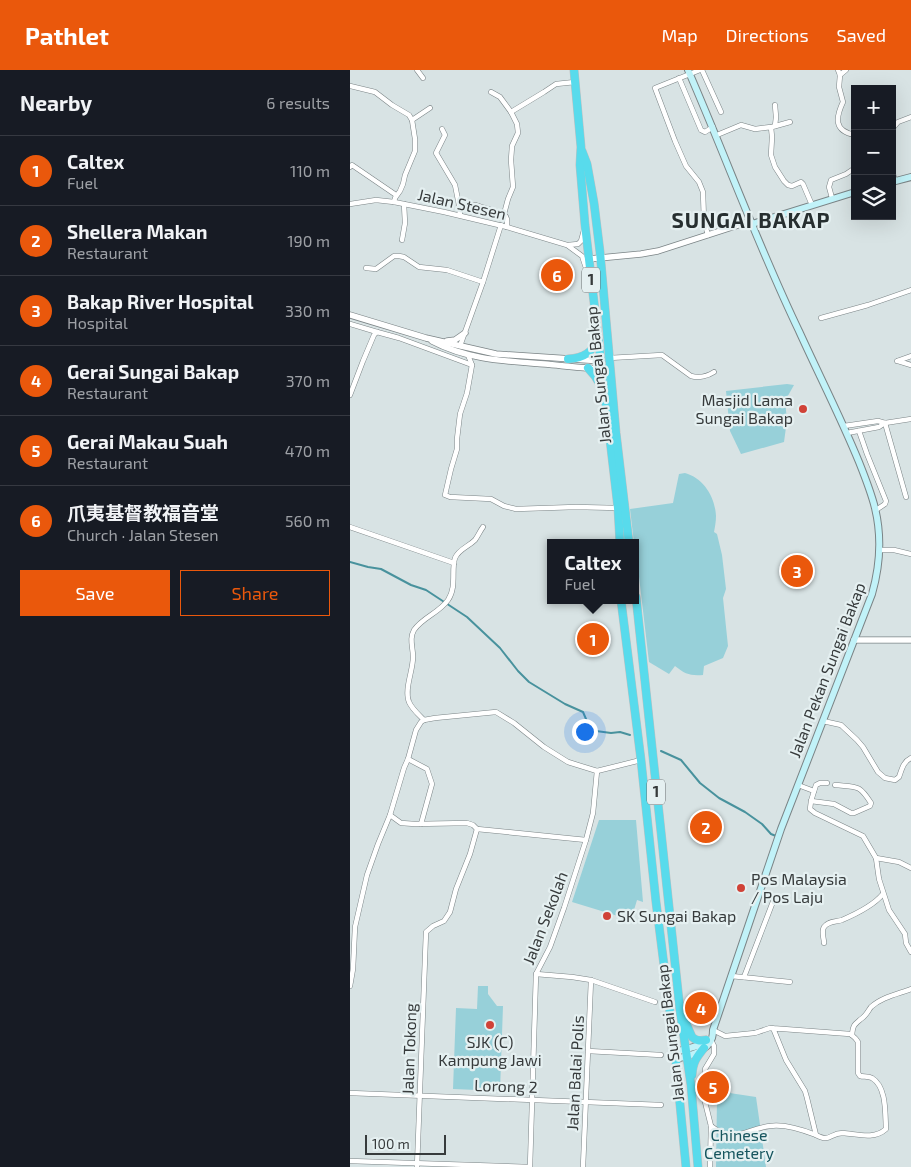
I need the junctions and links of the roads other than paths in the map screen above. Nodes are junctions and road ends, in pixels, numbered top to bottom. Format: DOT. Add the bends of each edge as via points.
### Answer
graph roads {
  1 [pos="417,70"];
  2 [pos="574,70"];
  3 [pos="701,70"];
  4 [pos="846,70"];
  5 [pos="689,72"];
  6 [pos="839,72"];
  7 [pos="422,78"];
  8 [pos="680,78"];
  9 [pos="575,82"];
  10 [pos="350,86"];
  11 [pos="491,92"];
  12 [pos="775,105"];
  13 [pos="430,108"];
  14 [pos="511,112"];
  15 [pos="721,112"];
  16 [pos="911,117"];
  17 [pos="412,120"];
  18 [pos="790,122"];
  19 [pos="896,124"];
  20 [pos="773,127"];
  21 [pos="713,128"];
  22 [pos="442,129"];
  23 [pos="851,134"];
  24 [pos="717,135"];
  25 [pos="350,167"];
  26 [pos="584,171"];
  27 [pos="851,171"];
  28 [pos="911,177"];
  29 [pos="896,181"];
  30 [pos="851,193"];
  31 [pos="396,195"];
  32 [pos="832,198"];
  33 [pos="394,202"];
  34 [pos="350,204"];
  35 [pos="404,204"];
  36 [pos="459,205"];
  37 [pos="812,205"];
  38 [pos="504,214"];
  39 [pos="460,216"];
  40 [pos="752,223"];
  41 [pos="501,225"];
  42 [pos="585,225"];
  43 [pos="506,227"];
  44 [pos="708,235"];
  45 [pos="402,240"];
  46 [pos="567,245"];
  47 [pos="600,258"];
  48 [pos="589,259"];
  49 [pos="366,268"];
  50 [pos="483,282"];
  51 [pos="911,290"];
  52 [pos="592,294"];
  53 [pos="350,315"];
  54 [pos="821,318"];
  55 [pos="350,324"];
  56 [pos="376,332"];
  57 [pos="465,333"];
  58 [pos="598,335"];
  59 [pos="426,338"];
  60 [pos="445,342"];
  61 [pos="460,346"];
  62 [pos="471,349"];
  63 [pos="466,355"];
  64 [pos="911,356"];
  65 [pos="478,357"];
  66 [pos="568,359"];
  67 [pos="472,364"];
  68 [pos="606,364"];
  69 [pos="911,365"];
  70 [pos="588,368"];
  71 [pos="714,372"];
  72 [pos="350,395"];
  73 [pos="605,397"];
  74 [pos="911,418"];
  75 [pos="885,423"];
  76 [pos="844,426"];
  77 [pos="859,431"];
  78 [pos="847,434"];
  79 [pos="867,454"];
  80 [pos="856,457"];
  81 [pos="906,497"];
  82 [pos="618,508"];
  83 [pos="876,510"];
  84 [pos="350,527"];
  85 [pos="483,527"];
  86 [pos="620,539"];
  87 [pos="629,539"];
  88 [pos="880,550"];
  89 [pos="911,554"];
  90 [pos="454,563"];
  91 [pos="622,604"];
  92 [pos="637,604"];
  93 [pos="854,640"];
  94 [pos="911,640"];
  95 [pos="424,720"];
  96 [pos="823,721"];
  97 [pos="911,758"];
  98 [pos="408,759"];
  99 [pos="641,760"];
  100 [pos="597,771"];
  101 [pos="826,784"];
  102 [pos="798,785"];
  103 [pos="835,785"];
  104 [pos="814,791"];
  105 [pos="811,801"];
  106 [pos="390,815"];
  107 [pos="421,824"];
  108 [pos="477,829"];
  109 [pos="586,840"];
  110 [pos="876,858"];
  111 [pos="911,868"];
  112 [pos="883,894"];
  113 [pos="774,899"];
  114 [pos="911,935"];
  115 [pos="906,937"];
  116 [pos="824,943"];
  117 [pos="911,952"];
  118 [pos="536,974"];
  119 [pos="732,976"];
  120 [pos="744,977"];
  121 [pos="591,980"];
  122 [pos="790,982"];
  123 [pos="350,986"];
  124 [pos="911,989"];
  125 [pos="655,1002"];
  126 [pos="680,1010"];
  127 [pos="773,1028"];
  128 [pos="713,1031"];
  129 [pos="852,1035"];
  130 [pos="707,1043"];
  131 [pos="588,1052"];
  132 [pos="686,1053"];
  133 [pos="661,1055"];
  134 [pos="675,1055"];
  135 [pos="691,1085"];
  136 [pos="350,1093"];
  137 [pos="420,1095"];
  138 [pos="533,1100"];
  139 [pos="586,1102"];
  140 [pos="661,1105"];
  141 [pos="711,1126"];
  142 [pos="816,1135"];
  143 [pos="350,1161"];
  144 [pos="364,1164"];
  145 [pos="417,1165"];
  146 [pos="529,1167"];
  147 [pos="583,1167"];
  148 [pos="686,1167"];
  149 [pos="698,1167"];
  150 [pos="710,1167"];
  1 -- 7 [label="street"];
  2 -- 9 [label="highway, Jalan Sungai Bakap / 1"];
  3 -- 5 [label="street"];
  3 -- 15 [label="street"];
  4 -- 6 [label="street"];
  5 -- 8 [label="street"];
  5 -- 21 [label="main road, Jalan Pekan Sungai Bakap"];
  6 -- 23 [label="street" via="844,102 838,114 838,124 844,132"];
  8 -- 21 [label="street" via="701,130 705,132"];
  8 -- 44 [label="street" via="655,88 686,166 703,192"];
  9 -- 14 [label="street" via="556,84"];
  9 -- 26 [label="highway, Jalan Sungai Bakap / 1"];
  10 -- 17 [label="street" via="375,92"];
  11 -- 14 [label="street" via="500,97"];
  12 -- 20 [label="street"];
  13 -- 17 [label="street"];
  14 -- 38 [label="street" via="518,124 518,133 512,146 513,187"];
  16 -- 19 [label="street"];
  17 -- 31 [label="street" via="415,151"];
  18 -- 20 [label="street"];
  20 -- 24 [label="street" via="755,129 741,125"];
  20 -- 37 [label="street" via="771,155 775,167 788,185 803,184"];
  21 -- 24 [label="main road, Jalan Pekan Sungai Bakap"];
  22 -- 36 [label="street" via="444,135 436,153 455,185"];
  24 -- 40 [label="main road, Jalan Pekan Sungai Bakap"];
  25 -- 31 [label="street" via="352,165"];
  26 -- 42 [label="highway, Jalan Sungai Bakap / 1"];
  26 -- 47 [label="highway, Jalan Sungai Bakap / 1" via="591,189"];
  27 -- 32 [label="street" via="831,180"];
  28 -- 29 [label="main road"];
  30 -- 32 [label="main road"];
  31 -- 33 [label="street"];
  32 -- 37 [label="main road"];
  33 -- 34 [label="street, Jalan Stesen" via="376,200"];
  33 -- 35 [label="street, Jalan Stesen"];
  35 -- 39 [label="street, Jalan Stesen"];
  35 -- 45 [label="street"];
  36 -- 38 [label="street" via="475,205"];
  36 -- 39 [label="street"];
  37 -- 40 [label="main road"];
  38 -- 43 [label="street" via="508,221"];
  39 -- 41 [label="street, Jalan Stesen"];
  40 -- 44 [label="street"];
  40 -- 76 [label="main road, Jalan Pekan Sungai Bakap"];
  41 -- 43 [label="street, Jalan Stesen"];
  41 -- 50 [label="street"];
  42 -- 46 [label="street" via="581,241"];
  42 -- 48 [label="highway, Jalan Sungai Bakap / 1"];
  43 -- 46 [label="street, Jalan Stesen"];
  44 -- 47 [label="street" via="658,251"];
  46 -- 52 [label="street, Jalan Stesen" via="582,256"];
  47 -- 48 [label="street"];
  47 -- 68 [label="highway, Jalan Sungai Bakap / 1"];
  48 -- 52 [label="highway, Jalan Sungai Bakap / 1"];
  49 -- 50 [label="street" via="376,269 399,256 419,267 447,270"];
  50 -- 57 [label="street"];
  51 -- 54 [label="street"];
  52 -- 58 [label="highway, Jalan Sungai Bakap / 1"];
  53 -- 59 [label="street"];
  55 -- 56 [label="street"];
  56 -- 67 [label="street"];
  56 -- 72 [label="street"];
  57 -- 60 [label="street"];
  57 -- 61 [label="street"];
  57 -- 62 [label="street" via="466,343"];
  58 -- 66 [label="highway" via="588,354"];
  58 -- 68 [label="highway, Jalan Sungai Bakap / 1"];
  59 -- 60 [label="street"];
  59 -- 63 [label="street"];
  60 -- 61 [label="street"];
  61 -- 62 [label="street"];
  61 -- 63 [label="street"];
  62 -- 66 [label="street"];
  63 -- 65 [label="street"];
  63 -- 67 [label="street"];
  64 -- 69 [label="street" via="897,361"];
  65 -- 67 [label="street"];
  65 -- 70 [label="street"];
  66 -- 68 [label="street"];
  67 -- 82 [label="street" via="445,495 491,499 516,509"];
  68 -- 70 [label="street"];
  68 -- 71 [label="street" via="662,355 691,376"];
  68 -- 73 [label="highway, Jalan Sungai Bakap / 1"];
  68 -- 87 [label="highway, Jalan Sungai Bakap / 1"];
  70 -- 73 [label="highway"];
  73 -- 82 [label="highway, Jalan Sungai Bakap / 1"];
  74 -- 75 [label="street"];
  75 -- 76 [label="street" via="878,421"];
  75 -- 77 [label="street"];
  75 -- 81 [label="street"];
  76 -- 78 [label="main road, Jalan Pekan Sungai Bakap"];
  77 -- 78 [label="street"];
  77 -- 79 [label="street"];
  78 -- 80 [label="main road, Jalan Pekan Sungai Bakap"];
  79 -- 80 [label="street"];
  79 -- 83 [label="street" via="886,501"];
  80 -- 83 [label="main road, Jalan Pekan Sungai Bakap"];
  82 -- 86 [label="highway, Jalan Sungai Bakap / 1"];
  83 -- 88 [label="main road, Jalan Pekan Sungai Bakap"];
  84 -- 90 [label="street"];
  85 -- 90 [label="street" via="475,540 460,551"];
  88 -- 89 [label="street"];
  88 -- 93 [label="main road, Jalan Pekan Sungai Bakap" via="872,594"];
  90 -- 95 [label="street" via="449,598 422,621 411,640 413,657 408,696 412,707"];
  91 -- 99 [label="highway, Jalan Sungai Bakap / 1"];
  92 -- 126 [label="highway, Jalan Sungai Bakap / 1"];
  93 -- 94 [label="street"];
  93 -- 96 [label="main road, Jalan Pekan Sungai Bakap"];
  95 -- 98 [label="street" via="416,730"];
  95 -- 100 [label="street" via="496,712 568,762"];
  96 -- 97 [label="street" via="841,725 854,736 885,778 896,780 906,760"];
  96 -- 102 [label="main road, Jalan Pekan Sungai Bakap"];
  98 -- 106 [label="street"];
  98 -- 107 [label="street" via="427,769 432,784"];
  99 -- 100 [label="street"];
  99 -- 134 [label="highway, Jalan Sungai Bakap / 1"];
  100 -- 109 [label="street, Jalan Sekolah" via="593,812"];
  101 -- 104 [label="street" via="816,785"];
  102 -- 104 [label="street"];
  102 -- 119 [label="main road, Jalan Pekan Sungai Bakap"];
  103 -- 105 [label="street" via="863,791 870,806 851,813 834,804"];
  104 -- 105 [label="street"];
  105 -- 110 [label="street" via="810,809 815,813 863,836"];
  106 -- 107 [label="street" via="401,823"];
  106 -- 123 [label="street" via="373,860 355,927"];
  107 -- 108 [label="street" via="467,823"];
  108 -- 109 [label="street"];
  108 -- 137 [label="street, Jalan Tokong" via="450,912 444,921 426,932"];
  109 -- 118 [label="street, Jalan Sekolah" via="550,947"];
  110 -- 111 [label="street"];
  110 -- 112 [label="street"];
  112 -- 115 [label="street" via="888,910"];
  112 -- 116 [label="street" via="868,907 824,927"];
  113 -- 120 [label="street"];
  114 -- 115 [label="street"];
  115 -- 117 [label="street"];
  118 -- 121 [label="street"];
  118 -- 138 [label="street, Jalan Sekolah"];
  119 -- 120 [label="street"];
  119 -- 128 [label="main road, Jalan Pekan Sungai Bakap"];
  120 -- 122 [label="street"];
  121 -- 125 [label="street"];
  121 -- 131 [label="street, Jalan Balai Polis"];
  124 -- 129 [label="street" via="871,1007 856,1023"];
  126 -- 130 [label="highway" via="692,1037"];
  126 -- 132 [label="highway, Jalan Sungai Bakap / 1"];
  127 -- 128 [label="street" via="725,1036"];
  127 -- 129 [label="street"];
  127 -- 142 [label="street" via="786,1060 805,1091"];
  128 -- 130 [label="main road, Jalan Pekan Sungai Bakap"];
  129 -- 142 [label="street" via="858,1042 858,1073 878,1083 884,1098 886,1129 870,1136 842,1133 823,1138"];
  130 -- 132 [label="main road, Jalan Pekan Sungai Bakap"];
  130 -- 135 [label="highway" via="694,1062"];
  130 -- 141 [label="street" via="714,1046 714,1054 705,1069 704,1098"];
  131 -- 133 [label="street"];
  131 -- 139 [label="street, Jalan Balai Polis"];
  132 -- 134 [label="main road, Jalan Pekan Sungai Bakap"];
  132 -- 135 [label="highway, Jalan Sungai Bakap / 1"];
  134 -- 148 [label="highway, Jalan Sungai Bakap / 1"];
  135 -- 149 [label="highway, Jalan Sungai Bakap / 1"];
  136 -- 137 [label="street, Lorong 2"];
  137 -- 138 [label="street, Lorong 2"];
  137 -- 145 [label="street, Jalan Tokong"];
  138 -- 139 [label="street, Lorong 2"];
  138 -- 146 [label="street, Jalan Sekolah"];
  139 -- 140 [label="street, Lorong 2"];
  139 -- 147 [label="street, Jalan Balai Polis"];
  141 -- 142 [label="street" via="724,1134 739,1135 772,1125"];
  141 -- 150 [label="street"];
  143 -- 144 [label="street"];
  144 -- 145 [label="street"];
  145 -- 146 [label="street"];
}
